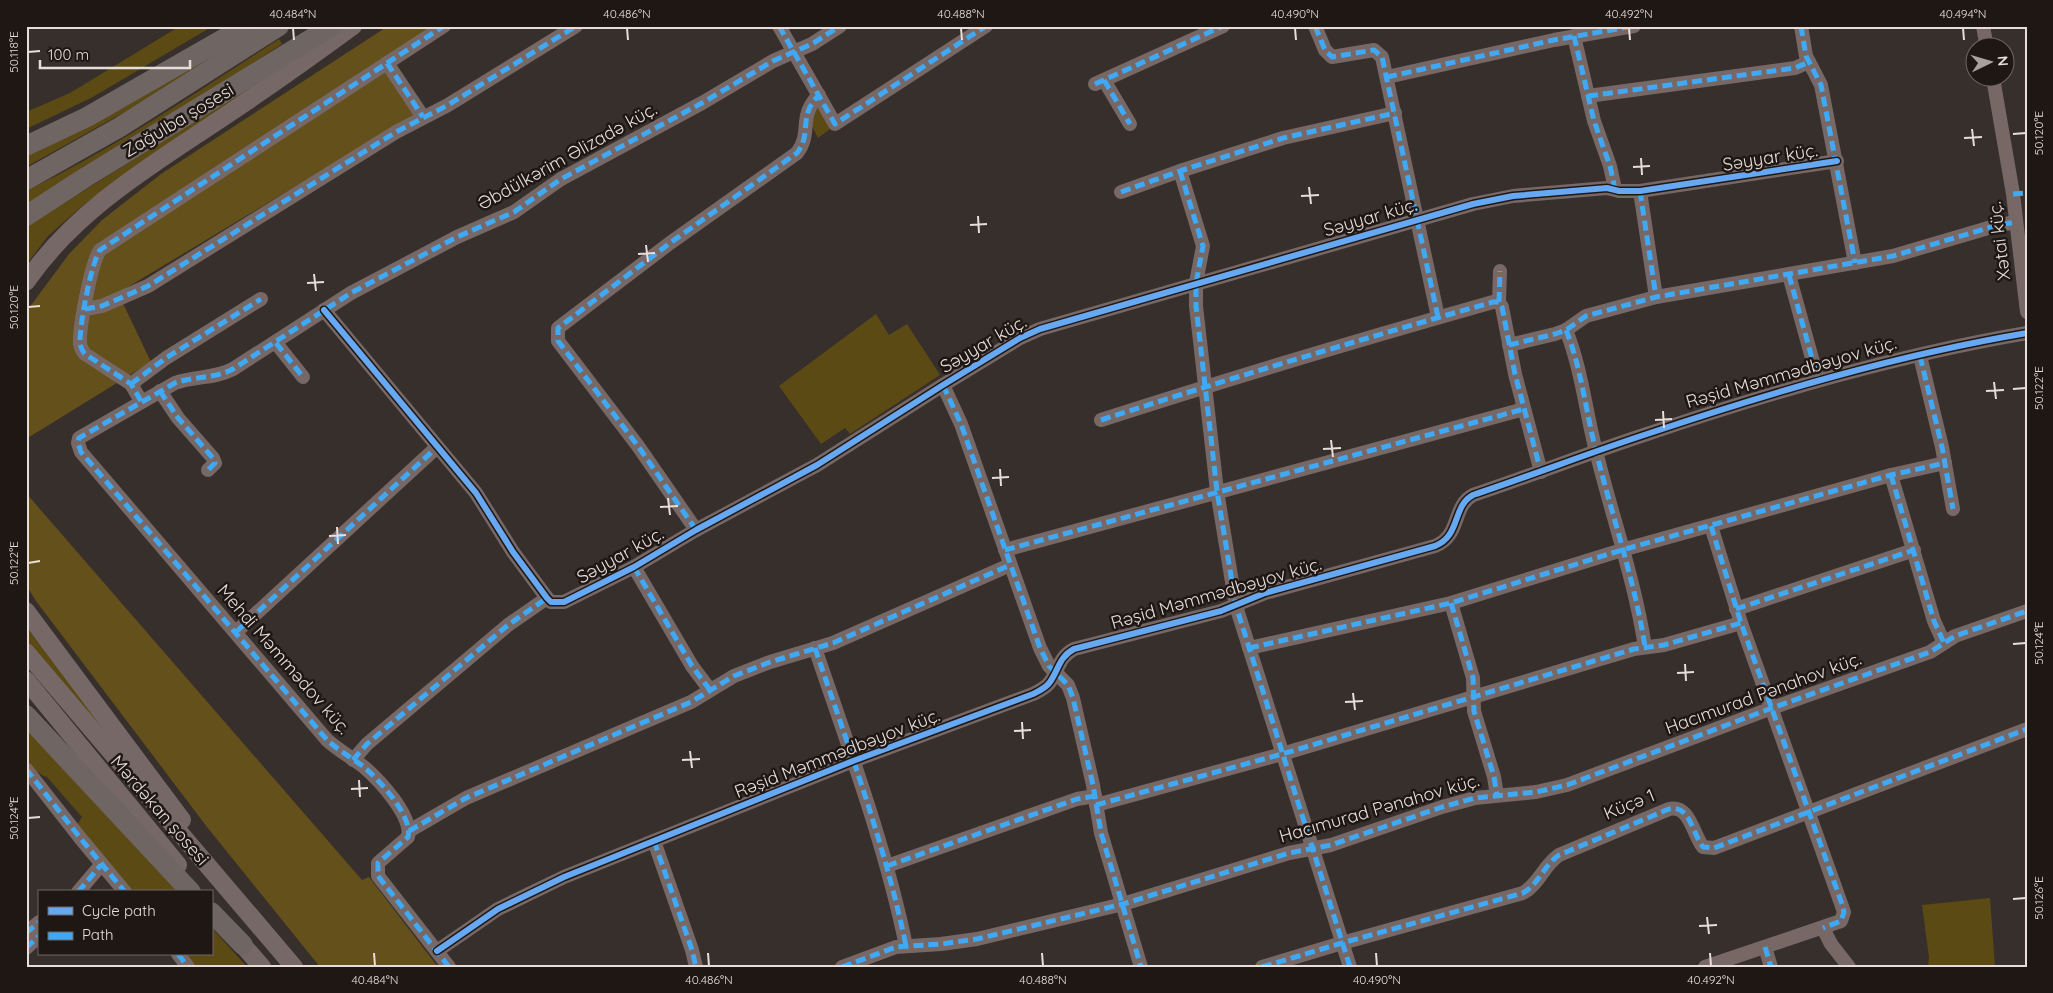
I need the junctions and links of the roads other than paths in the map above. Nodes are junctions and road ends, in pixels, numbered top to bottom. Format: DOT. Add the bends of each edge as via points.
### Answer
graph roads {
  1 [pos="246,26"];
  2 [pos="279,26"];
  3 [pos="332,26"];
  4 [pos="354,26"];
  5 [pos="444,26"];
  6 [pos="576,26"];
  7 [pos="779,26"];
  8 [pos="840,26"];
  9 [pos="986,26"];
  10 [pos="1222,26"];
  11 [pos="1315,26"];
  12 [pos="1634,26"];
  13 [pos="1801,26"];
  14 [pos="1574,36"];
  15 [pos="795,52"];
  16 [pos="1809,62"];
  17 [pos="387,63"];
  18 [pos="1387,78"];
  19 [pos="1995,88"];
  20 [pos="819,95"];
  21 [pos="1588,96"];
  22 [pos="1395,113"];
  23 [pos="423,117"];
  24 [pos="1130,124"];
  25 [pos="26,146"];
  26 [pos="1837,161"];
  27 [pos="1180,171"];
  28 [pos="26,180"];
  29 [pos="1615,189"];
  30 [pos="1640,191"];
  31 [pos="1121,192"];
  32 [pos="2020,194"];
  33 [pos="26,216"];
  34 [pos="1416,219"];
  35 [pos="2016,222"];
  36 [pos="1855,264"];
  37 [pos="1500,271"];
  38 [pos="1789,275"];
  39 [pos="26,282"];
  40 [pos="1196,283"];
  41 [pos="1656,297"];
  42 [pos="261,298"];
  43 [pos="1499,302"];
  44 [pos="85,309"];
  45 [pos="324,310"];
  46 [pos="2027,312"];
  47 [pos="1438,317"];
  48 [pos="1566,330"];
  49 [pos="2027,333"];
  50 [pos="276,343"];
  51 [pos="1509,345"];
  52 [pos="1920,356"];
  53 [pos="303,377"];
  54 [pos="1818,380"];
  55 [pos="131,384"];
  56 [pos="943,385"];
  57 [pos="1205,386"];
  58 [pos="160,391"];
  59 [pos="141,401"];
  60 [pos="1524,409"];
  61 [pos="1101,420"];
  62 [pos="78,443"];
  63 [pos="437,446"];
  64 [pos="1596,452"];
  65 [pos="1945,462"];
  66 [pos="208,470"];
  67 [pos="1542,472"];
  68 [pos="1891,475"];
  69 [pos="1217,491"];
  70 [pos="1953,509"];
  71 [pos="1711,526"];
  72 [pos="696,530"];
  73 [pos="1005,550"];
  74 [pos="1622,550"];
  75 [pos="1914,550"];
  76 [pos="1010,565"];
  77 [pos="634,566"];
  78 [pos="547,598"];
  79 [pos="1451,603"];
  80 [pos="1236,606"];
  81 [pos="1736,609"];
  82 [pos="26,611"];
  83 [pos="2027,611"];
  84 [pos="1741,624"];
  85 [pos="236,632"];
  86 [pos="1944,643"];
  87 [pos="1645,647"];
  88 [pos="815,648"];
  89 [pos="1249,648"];
  90 [pos="26,652"];
  91 [pos="1055,671"];
  92 [pos="26,680"];
  93 [pos="710,690"];
  94 [pos="1473,698"];
  95 [pos="1772,708"];
  96 [pos="26,715"];
  97 [pos="2027,728"];
  98 [pos="1282,754"];
  99 [pos="353,760"];
  100 [pos="852,761"];
  101 [pos="26,769"];
  102 [pos="1497,795"];
  103 [pos="1095,800"];
  104 [pos="1808,812"];
  105 [pos="409,831"];
  106 [pos="654,841"];
  107 [pos="1313,848"];
  108 [pos="102,865"];
  109 [pos="887,866"];
  110 [pos="80,890"];
  111 [pos="123,890"];
  112 [pos="189,890"];
  113 [pos="197,890"];
  114 [pos="1123,904"];
  115 [pos="212,907"];
  116 [pos="212,913"];
  117 [pos="38,923"];
  118 [pos="1823,928"];
  119 [pos="263,929"];
  120 [pos="26,933"];
  121 [pos="38,937"];
  122 [pos="1342,943"];
  123 [pos="243,945"];
  124 [pos="906,946"];
  125 [pos="1765,947"];
  126 [pos="26,948"];
  127 [pos="437,951"];
  128 [pos="180,956"];
  129 [pos="188,967"];
  130 [pos="262,967"];
  131 [pos="294,967"];
  132 [pos="449,967"];
  133 [pos="696,967"];
  134 [pos="842,967"];
  135 [pos="1141,967"];
  136 [pos="1262,967"];
  137 [pos="1350,967"];
  138 [pos="1705,967"];
  139 [pos="1771,967"];
  140 [pos="1849,967"];
  1 -- 25 [label="highway" via="87,117"];
  2 -- 28 [label="highway" via="120,128"];
  3 -- 33 [label="highway, Zağulba şosesi"];
  4 -- 39 [label="main road" via="96,206 64,237"];
  5 -- 17 [label="street"];
  6 -- 23 [label="street"];
  7 -- 15 [label="street"];
  8 -- 15 [label="street, Əbdülkərim Əlizadə küç."];
  9 -- 20 [label="street" via="835,124"];
  10 -- 24 [label="street" via="1100,82"];
  11 -- 18 [label="street" via="1325,50 1332,57 1368,50 1379,53"];
  12 -- 14 [label="street"];
  13 -- 16 [label="street"];
  14 -- 18 [label="street"];
  14 -- 21 [label="street"];
  15 -- 20 [label="street"];
  15 -- 45 [label="street, Əbdülkərim Əlizadə küç." via="561,179 514,212 457,236"];
  16 -- 21 [label="street" via="1795,68"];
  16 -- 26 [label="street" via="1821,85"];
  17 -- 23 [label="street"];
  17 -- 44 [label="street" via="100,250 92,265"];
  18 -- 22 [label="street"];
  19 -- 32 [label="street, Xətai küç."];
  20 -- 72 [label="street" via="808,108 805,138 797,153 558,328 558,341 638,446"];
  21 -- 29 [label="street"];
  22 -- 27 [label="street" via="1283,138"];
  22 -- 34 [label="street"];
  23 -- 44 [label="street" via="148,286 102,306"];
  26 -- 30 [label="street, Səyyar küç."];
  26 -- 36 [label="street"];
  27 -- 31 [label="street"];
  27 -- 40 [label="street" via="1203,246"];
  29 -- 30 [label="street, Səyyar küç."];
  29 -- 34 [label="street, Səyyar küç." via="1596,188 1494,199"];
  30 -- 41 [label="street"];
  32 -- 35 [label="street, Xətai küç."];
  34 -- 40 [label="street, Səyyar küç."];
  34 -- 47 [label="street"];
  35 -- 36 [label="street"];
  35 -- 46 [label="street, Xətai küç."];
  36 -- 38 [label="street"];
  37 -- 43 [label="street"];
  38 -- 41 [label="street"];
  38 -- 54 [label="street"];
  40 -- 56 [label="street, Səyyar küç." via="1040,329"];
  40 -- 57 [label="street"];
  41 -- 48 [label="street" via="1586,316"];
  42 -- 55 [label="street"];
  43 -- 47 [label="street"];
  43 -- 51 [label="street"];
  44 -- 55 [label="street" via="80,335 82,350"];
  45 -- 50 [label="street, Əbdülkərim Əlizadə küç."];
  45 -- 63 [label="street"];
  47 -- 57 [label="street"];
  48 -- 51 [label="street"];
  48 -- 64 [label="street"];
  49 -- 52 [label="street, Rəşid Məmmədbəyov küç."];
  50 -- 53 [label="street"];
  50 -- 58 [label="street, Əbdülkərim Əlizadə küç." via="224,374 182,380"];
  51 -- 60 [label="street"];
  52 -- 54 [label="street, Rəşid Məmmədbəyov küç."];
  52 -- 65 [label="street"];
  54 -- 64 [label="street, Rəşid Məmmədbəyov küç."];
  55 -- 59 [label="street"];
  56 -- 72 [label="street, Səyyar küç." via="817,465"];
  56 -- 73 [label="street" via="961,424"];
  57 -- 61 [label="street"];
  57 -- 69 [label="street"];
  58 -- 59 [label="street, Əbdülkərim Əlizadə küç."];
  58 -- 66 [label="street" via="178,418 213,458 214,463"];
  59 -- 62 [label="street, Əbdülkərim Əlizadə küç." via="82,436"];
  60 -- 67 [label="street"];
  60 -- 69 [label="street"];
  62 -- 85 [label="street, Mehdi Məmmədov küç." via="81,452"];
  63 -- 78 [label="street" via="476,493"];
  63 -- 85 [label="street"];
  64 -- 67 [label="street, Rəşid Məmmədbəyov küç."];
  64 -- 74 [label="street"];
  65 -- 68 [label="street"];
  65 -- 70 [label="street"];
  67 -- 80 [label="street, Rəşid Məmmədbəyov küç." via="1468,498 1451,534 1441,544 1266,593"];
  68 -- 71 [label="street"];
  68 -- 75 [label="street"];
  69 -- 73 [label="street"];
  69 -- 80 [label="street"];
  71 -- 74 [label="street"];
  71 -- 81 [label="street"];
  72 -- 77 [label="street, Səyyar küç."];
  73 -- 76 [label="street"];
  74 -- 79 [label="street"];
  74 -- 87 [label="street"];
  75 -- 81 [label="street"];
  75 -- 86 [label="street" via="1934,621"];
  76 -- 88 [label="street"];
  76 -- 91 [label="street" via="1040,648"];
  77 -- 78 [label="street, Səyyar küç." via="564,602 551,602"];
  77 -- 93 [label="street" via="692,666"];
  78 -- 99 [label="street" via="524,612 367,744"];
  79 -- 89 [label="street"];
  79 -- 94 [label="street" via="1473,678"];
  80 -- 89 [label="street"];
  80 -- 91 [label="street, Rəşid Məmmədbəyov küç." via="1074,648 1065,654"];
  81 -- 84 [label="street"];
  82 -- 119 [label="main road"];
  83 -- 86 [label="street, Hacımurad Pənahov küç." via="1955,636"];
  84 -- 87 [label="street"];
  84 -- 95 [label="street"];
  85 -- 99 [label="street, Mehdi Məmmədov küç." via="327,740"];
  86 -- 95 [label="street, Hacımurad Pənahov küç." via="1930,652"];
  87 -- 94 [label="street"];
  88 -- 93 [label="street" via="747,671"];
  88 -- 100 [label="street"];
  89 -- 98 [label="street"];
  90 -- 119 [label="main road, Mərdəkan şosesi"];
  91 -- 100 [label="street, Rəşid Məmmədbəyov küç." via="1050,683 1033,694"];
  91 -- 103 [label="street" via="1068,685 1073,698"];
  92 -- 113 [label="main road, Mərdəkan şosesi"];
  93 -- 105 [label="street" via="656,718 466,798"];
  94 -- 98 [label="street"];
  94 -- 102 [label="street"];
  95 -- 102 [label="street, Hacımurad Pənahov küç." via="1567,786"];
  95 -- 104 [label="street"];
  96 -- 112 [label="highway"];
  97 -- 104 [label="street, Küçə 1"];
  98 -- 103 [label="street"];
  98 -- 107 [label="street"];
  99 -- 105 [label="street, Mehdi Məmmədov küç." via="380,783 402,812"];
  100 -- 106 [label="street, Rəşid Məmmədbəyov küç."];
  100 -- 109 [label="street"];
  101 -- 108 [label="street"];
  102 -- 107 [label="street, Hacımurad Pənahov küç." via="1442,807 1331,845"];
  103 -- 109 [label="street" via="1077,799"];
  103 -- 114 [label="street" via="1101,833"];
  104 -- 118 [label="street" via="1844,912 1841,921"];
  104 -- 122 [label="street, Küçə 1" via="1708,848 1699,842 1682,809 1669,808 1559,855 1531,889 1523,893"];
  105 -- 127 [label="street" via="404,842 378,863 378,876"];
  106 -- 127 [label="street, Rəşid Məmmədbəyov küç." via="516,900"];
  106 -- 133 [label="street"];
  107 -- 114 [label="street, Hacımurad Pənahov küç."];
  107 -- 122 [label="street"];
  108 -- 110 [label="street"];
  108 -- 111 [label="street"];
  109 -- 124 [label="street"];
  114 -- 124 [label="street, Hacımurad Pənahov küç." via="977,939"];
  114 -- 135 [label="street"];
  115 -- 123 [label="main road"];
  116 -- 123 [label="highway"];
  117 -- 120 [label="street"];
  118 -- 125 [label="street"];
  118 -- 140 [label="street"];
  119 -- 131 [label="main road, Mərdəkan şosesi"];
  121 -- 126 [label="street"];
  122 -- 136 [label="street, Küçə 1"];
  122 -- 137 [label="street"];
  123 -- 130 [label="main road"];
  124 -- 134 [label="street, Hacımurad Pənahov küç." via="882,951"];
  125 -- 138 [label="street"];
  125 -- 139 [label="street"];
  127 -- 132 [label="street"];
  128 -- 129 [label="street"];
}
